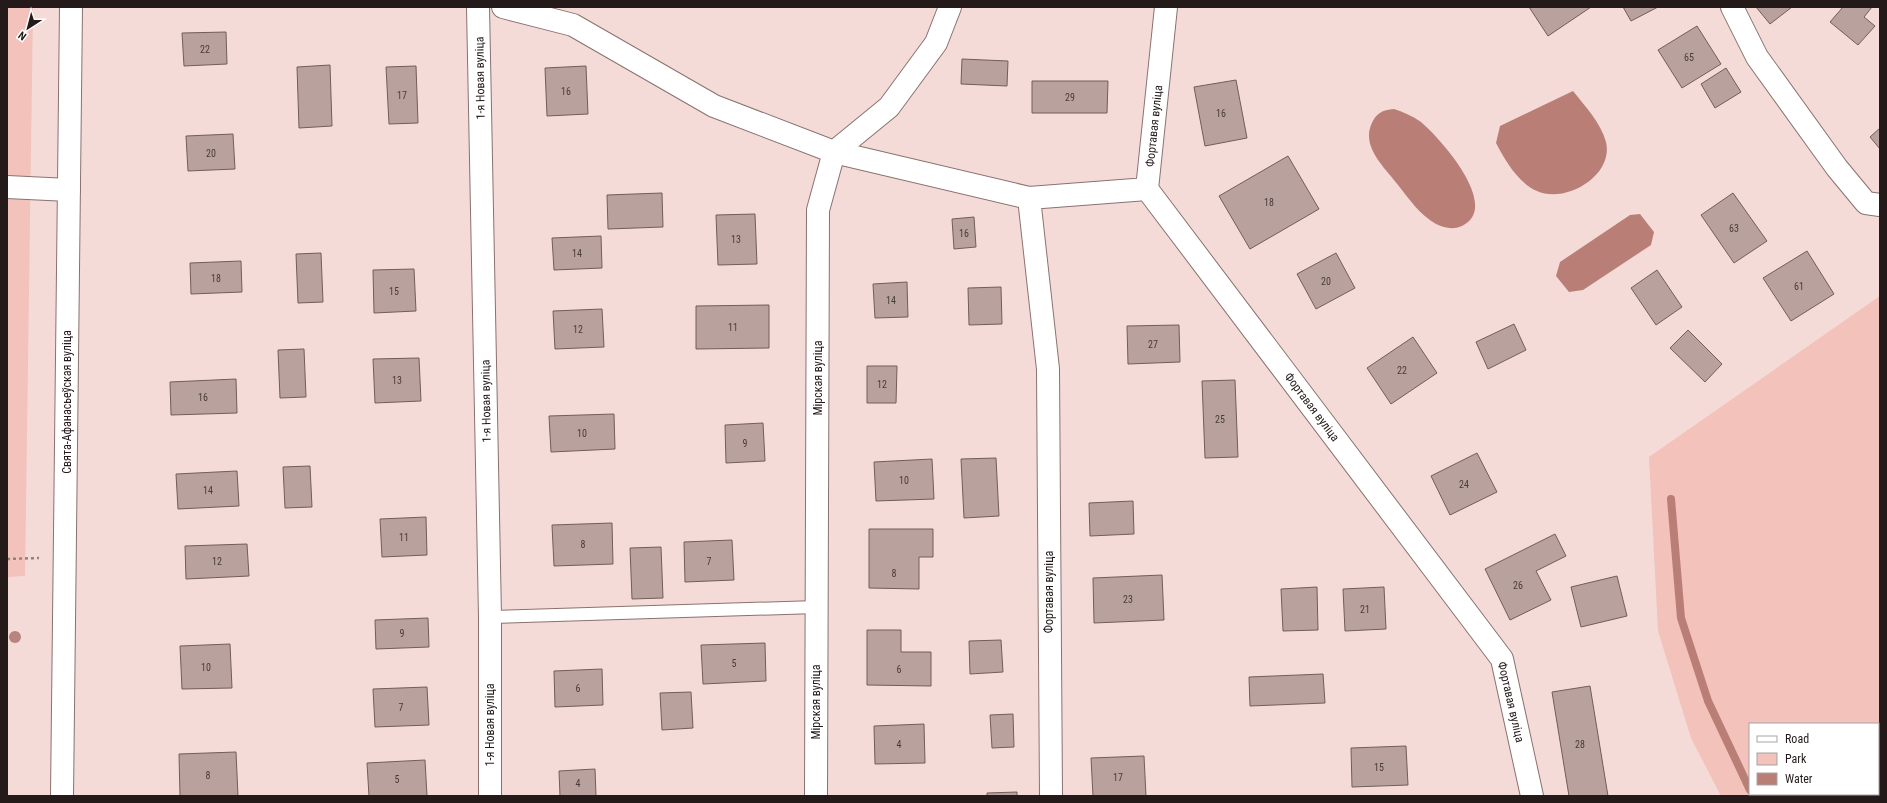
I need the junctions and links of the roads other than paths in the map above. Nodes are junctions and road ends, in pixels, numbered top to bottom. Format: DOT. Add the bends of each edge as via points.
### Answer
graph roads {
  1 [pos="71,7"];
  2 [pos="478,7"];
  3 [pos="503,7"];
  4 [pos="950,7"];
  5 [pos="1166,7"];
  6 [pos="1732,7"];
  7 [pos="834,152"];
  8 [pos="7,187"];
  9 [pos="1147,189"];
  10 [pos="69,190"];
  11 [pos="1029,198"];
  12 [pos="1880,205"];
  13 [pos="816,607"];
  14 [pos="490,617"];
  15 [pos="62,796"];
  16 [pos="490,796"];
  17 [pos="816,796"];
  18 [pos="1051,796"];
  19 [pos="1532,796"];
  1 -- 10 [label="street, Свята-Афанасьеўская вуліца"];
  2 -- 14 [label="street, 1-я Новая вуліца"];
  3 -- 7 [label="street" via="573,25 714,106"];
  4 -- 7 [label="street" via="936,43 889,107"];
  5 -- 9 [label="street, Фортавая вуліца"];
  6 -- 12 [label="street" via="1757,57 1837,168 1866,203"];
  7 -- 11 [label="street"];
  7 -- 13 [label="street, Мірская вуліца" via="818,210"];
  8 -- 10 [label="street"];
  9 -- 11 [label="street"];
  9 -- 19 [label="street, Фортавая вуліца" via="1502,659"];
  10 -- 15 [label="street, Свята-Афанасьеўская вуліца"];
  11 -- 18 [label="street, Фортавая вуліца" via="1048,369"];
  13 -- 14 [label="lane"];
  13 -- 17 [label="street, Мірская вуліца"];
  14 -- 16 [label="street, 1-я Новая вуліца"];
}
